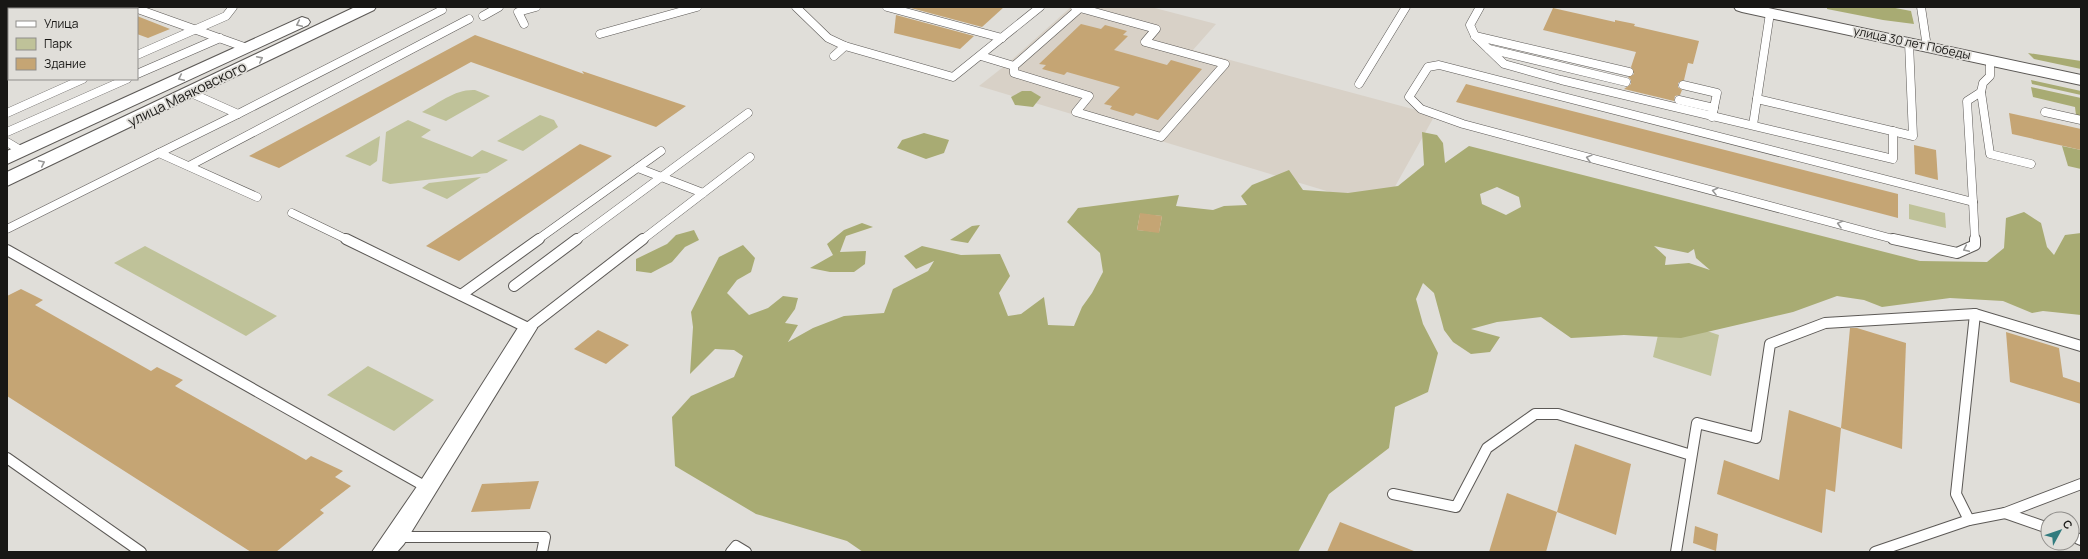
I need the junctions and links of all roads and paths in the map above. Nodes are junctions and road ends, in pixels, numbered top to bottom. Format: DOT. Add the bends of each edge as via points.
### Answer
graph roads {
  1 [pos="233,7"];
  2 [pos="334,7"];
  3 [pos="368,7"];
  4 [pos="499,7"];
  5 [pos="536,7"];
  6 [pos="697,7"];
  7 [pos="796,7"];
  8 [pos="887,7"];
  9 [pos="1040,7"];
  10 [pos="1406,7"];
  11 [pos="1480,7"];
  12 [pos="1742,7"];
  13 [pos="1921,7"];
  14 [pos="1077,8"];
  15 [pos="138,9"];
  16 [pos="442,10"];
  17 [pos="1770,13"];
  18 [pos="483,16"];
  19 [pos="469,19"];
  20 [pos="524,24"];
  21 [pos="196,29"];
  22 [pos="600,34"];
  23 [pos="1475,36"];
  24 [pos="220,38"];
  25 [pos="1002,38"];
  26 [pos="1909,43"];
  27 [pos="845,46"];
  28 [pos="1927,47"];
  29 [pos="247,48"];
  30 [pos="1488,49"];
  31 [pos="1536,52"];
  32 [pos="138,55"];
  33 [pos="834,56"];
  34 [pos="981,56"];
  35 [pos="1990,60"];
  36 [pos="1545,62"];
  37 [pos="1014,66"];
  38 [pos="1551,69"];
  39 [pos="138,74"];
  40 [pos="1627,79"];
  41 [pos="81,80"];
  42 [pos="125,80"];
  43 [pos="1561,80"];
  44 [pos="2081,80"];
  45 [pos="1359,84"];
  46 [pos="1980,92"];
  47 [pos="191,93"];
  48 [pos="1757,99"];
  49 [pos="1715,103"];
  50 [pos="7,112"];
  51 [pos="2046,112"];
  52 [pos="748,113"];
  53 [pos="238,114"];
  54 [pos="1712,116"];
  55 [pos="2081,120"];
  56 [pos="1753,125"];
  57 [pos="1893,131"];
  58 [pos="7,132"];
  59 [pos="7,142"];
  60 [pos="661,151"];
  61 [pos="159,153"];
  62 [pos="15,155"];
  63 [pos="750,157"];
  64 [pos="2030,164"];
  65 [pos="189,166"];
  66 [pos="638,168"];
  67 [pos="661,177"];
  68 [pos="7,180"];
  69 [pos="703,193"];
  70 [pos="257,197"];
  71 [pos="1973,202"];
  72 [pos="292,213"];
  73 [pos="7,229"];
  74 [pos="7,250"];
  75 [pos="514,286"];
  76 [pos="461,295"];
  77 [pos="1975,314"];
  78 [pos="528,328"];
  79 [pos="2081,346"];
  80 [pos="1691,455"];
  81 [pos="7,458"];
  82 [pos="2081,484"];
  83 [pos="428,488"];
  84 [pos="1393,494"];
  85 [pos="2005,513"];
  86 [pos="1969,520"];
  87 [pos="2040,525"];
  88 [pos="389,545"];
  89 [pos="141,552"];
  90 [pos="542,552"];
  91 [pos="731,552"];
  92 [pos="746,552"];
  93 [pos="1676,552"];
  94 [pos="1875,552"];
  1 -- 21 [label="lane" via="226,16"];
  2 -- 29 [label="main road, улица Маяковского, one-way"];
  47 -- 3 [label="main road, улица Маяковского, one-way"];
  4 -- 18 [label="lane"];
  5 -- 20 [label="lane" via="518,12"];
  6 -- 22 [label="lane"];
  7 -- 27 [label="lane" via="828,38"];
  8 -- 25 [label="lane"];
  9 -- 25 [label="lane"];
  10 -- 45 [label="lane"];
  11 -- 23 [label="lane" via="1470,25"];
  12 -- 17 [label="main road, улица 30 лет Победы"];
  13 -- 28 [label="lane"];
  14 -- 37 [label="lane"];
  14 -- 37 [label="lane" via="1156,29 1145,42 1225,64 1161,137 1076,112 1089,96 1014,73"];
  15 -- 21 [label="lane"];
  16 -- 53 [label="lane"];
  17 -- 26 [label="main road, улица 30 лет Победы"];
  17 -- 48 [label="lane"];
  19 -- 65 [label="lane"];
  21 -- 24 [label="lane"];
  21 -- 32 [label="lane"];
  23 -- 30 [label="lane"];
  23 -- 31 [label="lane"];
  24 -- 29 [label="lane"];
  24 -- 39 [label="lane"];
  25 -- 34 [label="lane"];
  26 -- 28 [label="main road, улица 30 лет Победы"];
  26 -- 57 [label="lane" via="1913,136"];
  27 -- 33 [label="lane"];
  27 -- 34 [label="lane" via="953,77"];
  28 -- 35 [label="main road, улица 30 лет Победы"];
  29 -- 62 [label="main road, улица Маяковского, one-way"];
  30 -- 36 [label="lane"];
  30 -- 43 [label="lane" via="1504,64"];
  31 -- 36 [label="lane"];
  31 -- 40 [label="lane"];
  34 -- 37 [label="lane"];
  35 -- 44 [label="main road, улица 30 лет Победы"];
  35 -- 46 [label="lane" via="1990,76 1982,83"];
  36 -- 38 [label="lane"];
  36 -- 40 [label="lane"];
  38 -- 40 [label="lane"];
  38 -- 43 [label="lane"];
  41 -- 50 [label="lane"];
  42 -- 58 [label="lane"];
  43 -- 54 [label="lane"];
  46 -- 64 [label="lane" via="1990,154"];
  46 -- 71 [label="lane" via="1967,101"];
  47 -- 53 [label="lane"];
  68 -- 47 [label="main road, улица Маяковского, one-way"];
  48 -- 56 [label="lane"];
  48 -- 57 [label="lane"];
  49 -- 49 [label="lane" via="1681,92 1717,93"];
  49 -- 54 [label="lane"];
  51 -- 55 [label="lane"];
  52 -- 67 [label="lane"];
  53 -- 61 [label="lane"];
  54 -- 56 [label="lane"];
  56 -- 57 [label="lane" via="1893,159"];
  59 -- 62 [label="lane"];
  60 -- 66 [label="lane"];
  61 -- 65 [label="lane"];
  61 -- 73 [label="lane"];
  63 -- 69 [label="lane"];
  65 -- 70 [label="lane"];
  66 -- 67 [label="lane"];
  66 -- 76 [label="lane"];
  67 -- 69 [label="lane"];
  67 -- 75 [label="lane"];
  69 -- 78 [label="lane"];
  71 -- 71 [label="lane, one-way" via="1975,245 1957,253 1914,244 1463,124 1421,109 1409,97 1428,67 1439,65"];
  72 -- 76 [label="lane"];
  74 -- 83 [label="lane"];
  76 -- 78 [label="lane"];
  77 -- 79 [label="lane"];
  77 -- 80 [label="lane" via="1825,323 1770,344 1756,438 1697,423"];
  77 -- 86 [label="lane" via="1956,494"];
  78 -- 83 [label="street"];
  80 -- 84 [label="lane" via="1558,414 1535,414 1487,448 1456,508"];
  80 -- 93 [label="lane"];
  81 -- 89 [label="lane"];
  82 -- 85 [label="lane"];
  83 -- 88 [label="street"];
  85 -- 86 [label="lane"];
  85 -- 87 [label="lane"];
  86 -- 94 [label="lane"];
  88 -- 90 [label="lane" via="545,537"];
  91 -- 92 [label="lane" via="736,546"];
}
